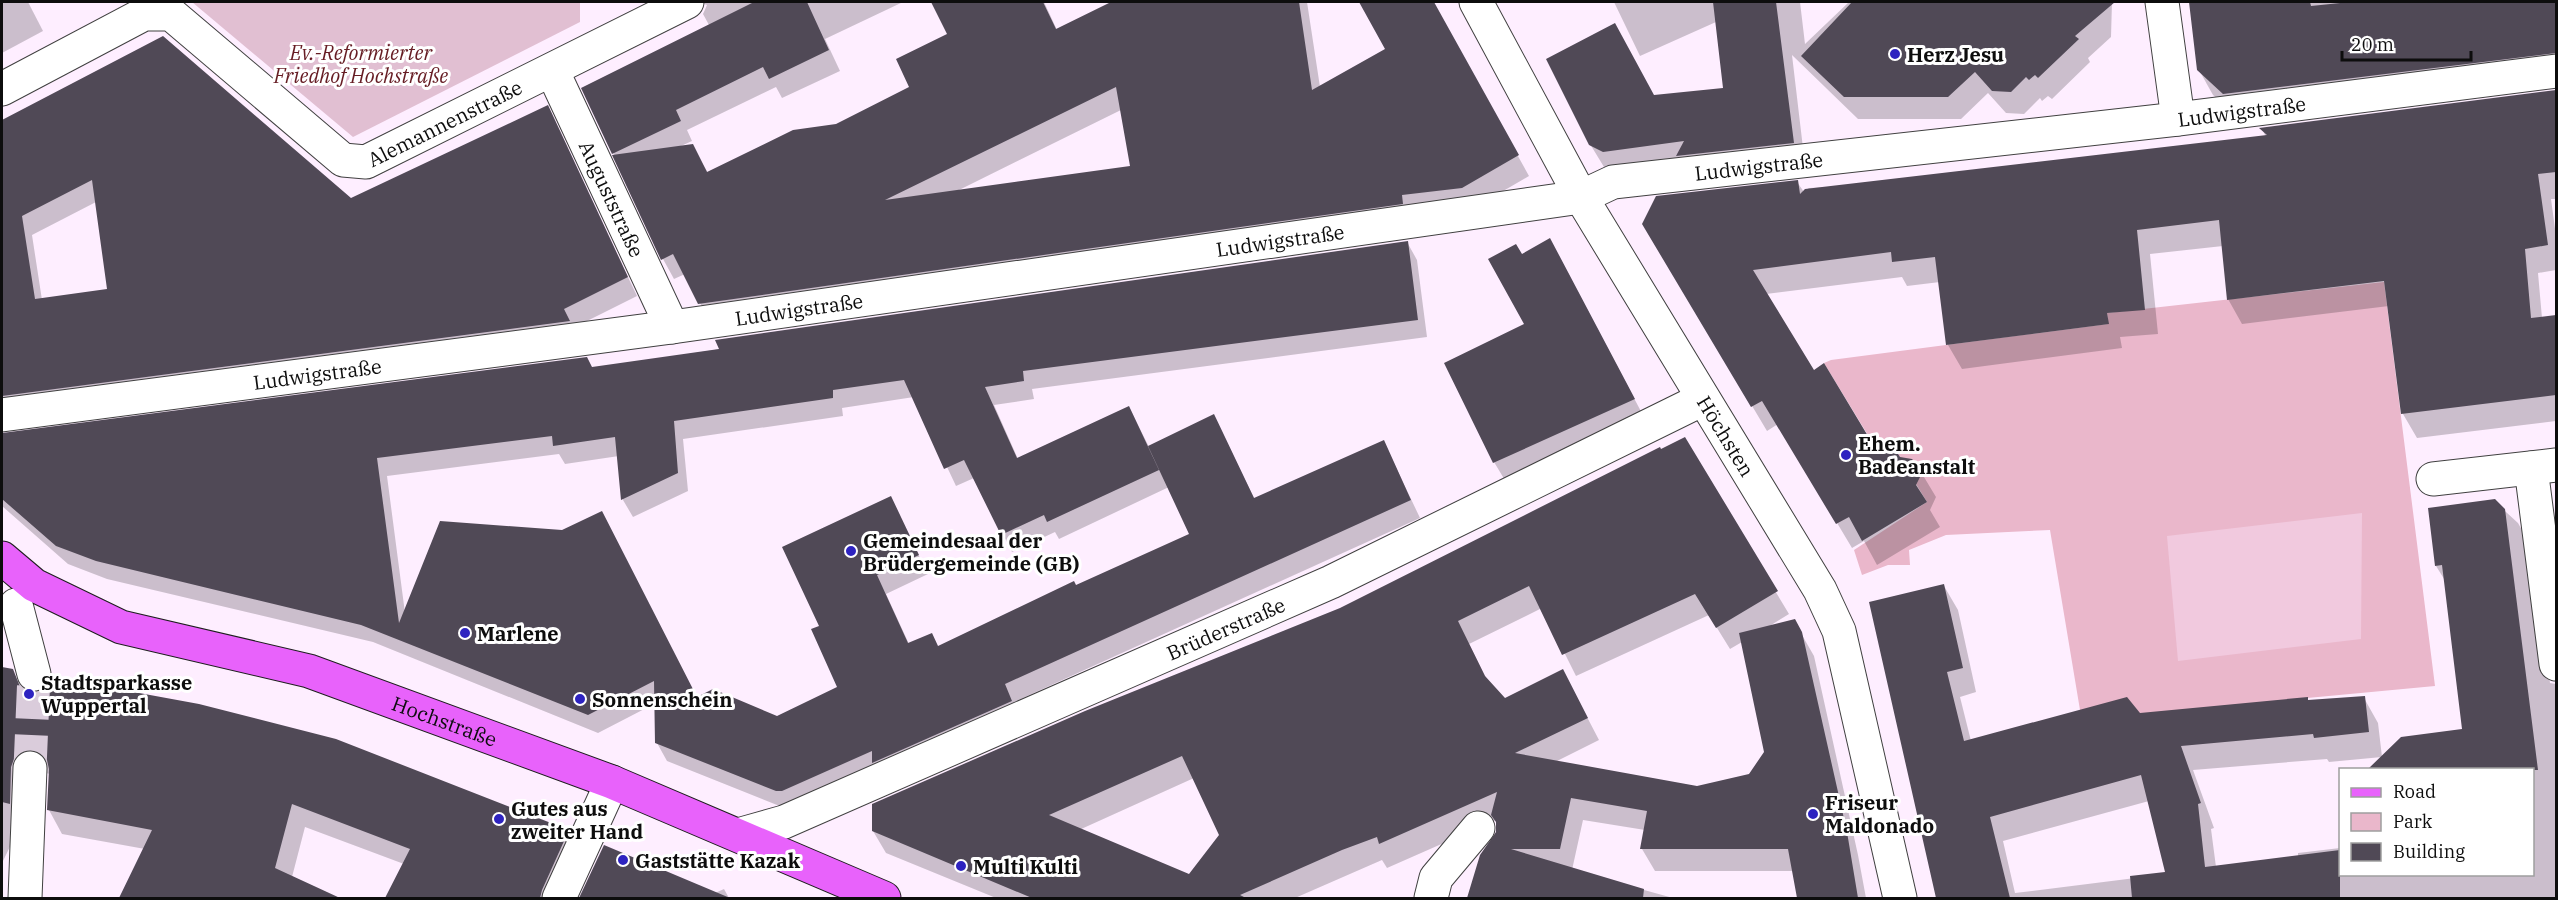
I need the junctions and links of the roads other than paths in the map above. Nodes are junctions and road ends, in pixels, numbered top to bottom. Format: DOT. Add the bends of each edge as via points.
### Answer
graph roads {
  1 [pos="687,2"];
  2 [pos="1476,2"];
  3 [pos="2162,2"];
  4 [pos="552,70"];
  5 [pos="2556,71"];
  6 [pos="2,89"];
  7 [pos="2178,119"];
  8 [pos="1581,197"];
  9 [pos="672,327"];
  10 [pos="1703,399"];
  11 [pos="2,415"];
  12 [pos="2544,466"];
  13 [pos="2433,479"];
  14 [pos="2,558"];
  15 [pos="17,601"];
  16 [pos="2556,664"];
  17 [pos="34,674"];
  18 [pos="30,768"];
  19 [pos="612,782"];
  20 [pos="1478,828"];
  21 [pos="738,836"];
  22 [pos="25,898"];
  23 [pos="559,898"];
  24 [pos="884,898"];
  25 [pos="1431,898"];
  26 [pos="1900,898"];
  1 -- 4 [label="street, Alemannenstraße"];
  2 -- 8 [label="street, Höchsten"];
  3 -- 7 [label="street"];
  4 -- 6 [label="street, Alemannenstraße" via="366,162 343,160 171,14 144,14"];
  4 -- 9 [label="street, Auguststraße"];
  5 -- 7 [label="street, Ludwigstraße"];
  7 -- 8 [label="street, Ludwigstraße" via="1613,182"];
  8 -- 9 [label="street, Ludwigstraße"];
  8 -- 10 [label="street, Höchsten"];
  9 -- 11 [label="street, Ludwigstraße"];
  10 -- 21 [label="street, Brüderstraße" via="1331,582 783,822"];
  10 -- 26 [label="street, Höchsten" via="1820,590 1839,631"];
  12 -- 13 [label="street"];
  12 -- 16 [label="street"];
  14 -- 15 [label="main road, Hochstraße"];
  15 -- 17 [label="street"];
  15 -- 19 [label="main road, Hochstraße" via="309,671"];
  18 -- 22 [label="street"];
  19 -- 21 [label="main road, Hochstraße"];
  19 -- 23 [label="street"];
  20 -- 25 [label="street" via="1436,878"];
  21 -- 24 [label="main road, Hochstraße"];
}
